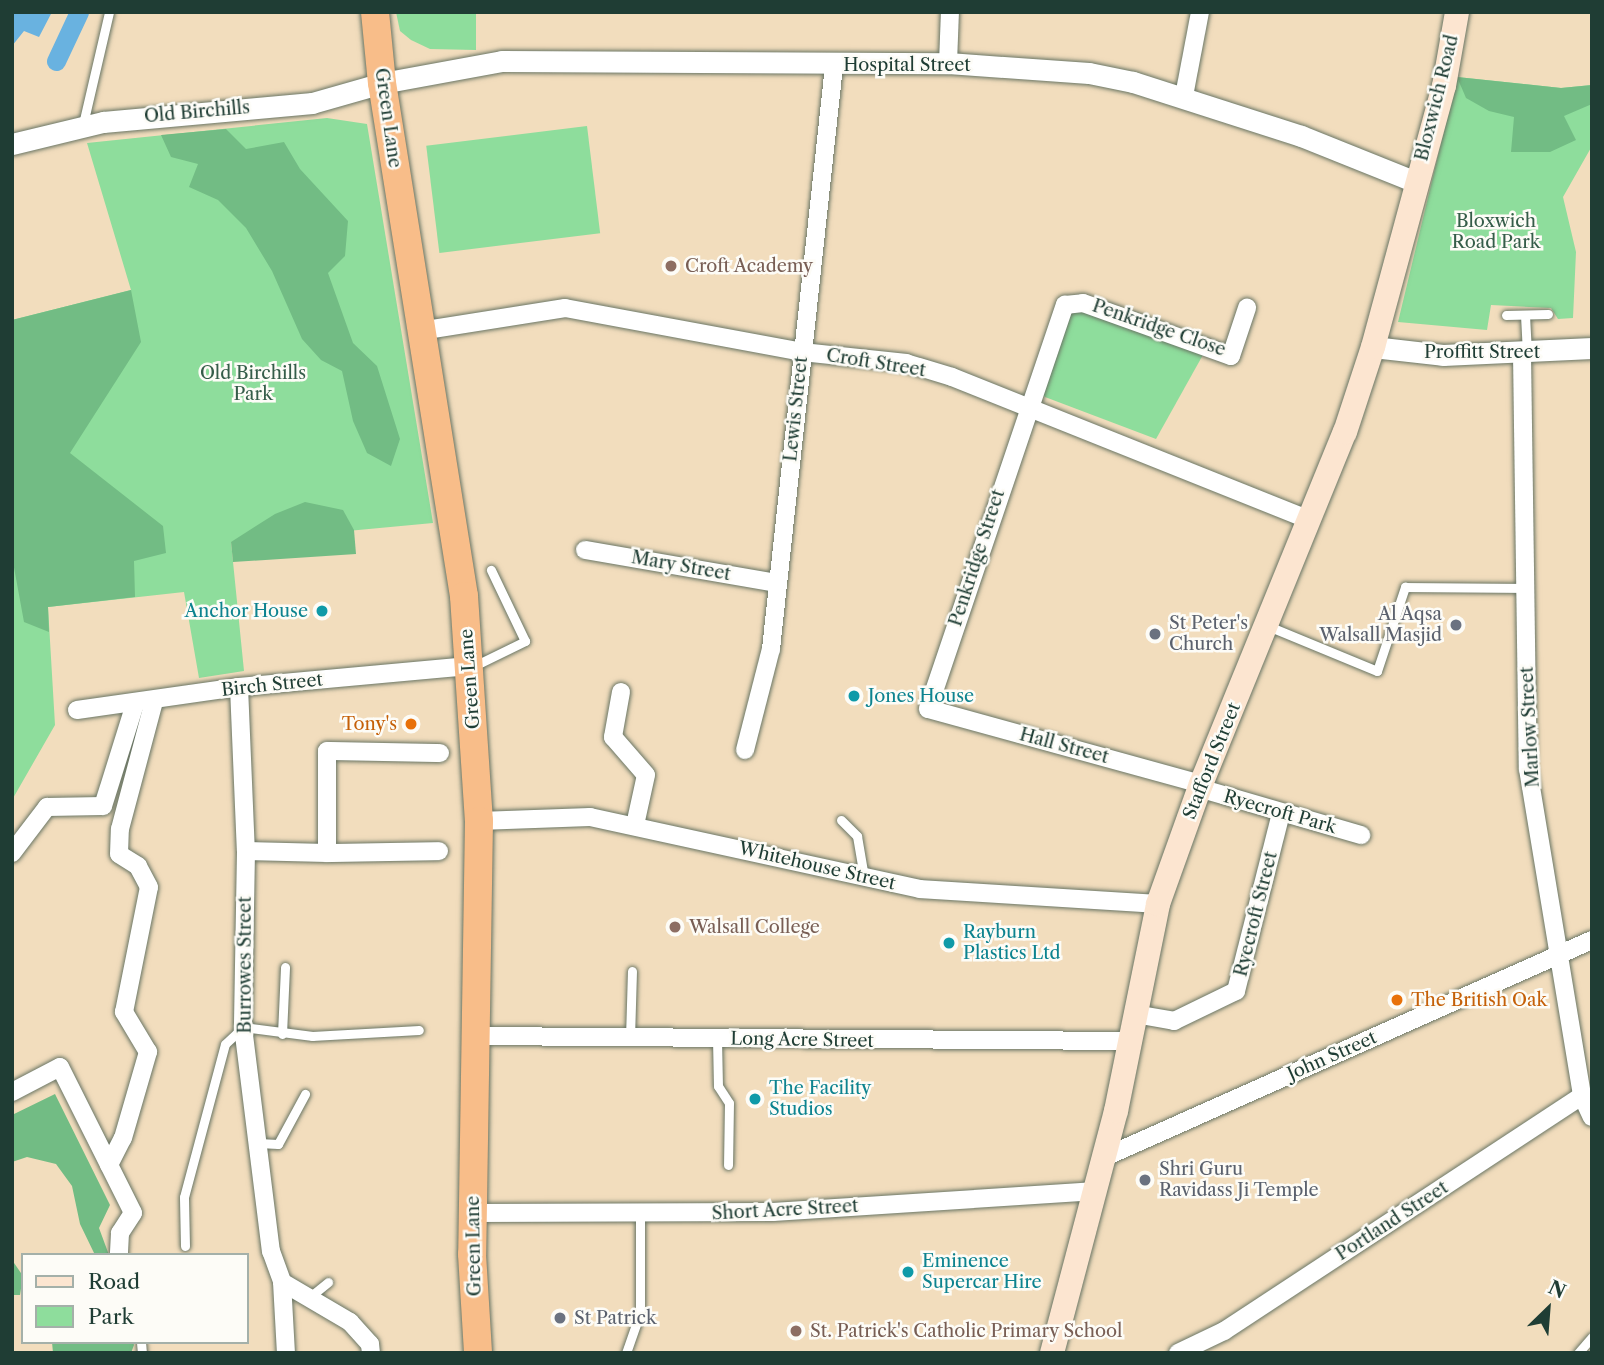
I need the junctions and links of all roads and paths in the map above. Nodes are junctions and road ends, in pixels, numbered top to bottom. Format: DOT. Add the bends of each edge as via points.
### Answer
graph roads {
  1 [pos="109,12"];
  2 [pos="375,12"];
  3 [pos="950,12"];
  4 [pos="1200,12"];
  5 [pos="1457,12"];
  6 [pos="948,63"];
  7 [pos="834,65"];
  8 [pos="382,83"];
  9 [pos="1184,96"];
  10 [pos="83,126"];
  11 [pos="12,144"];
  12 [pos="1416,183"];
  13 [pos="1247,308"];
  14 [pos="1548,314"];
  15 [pos="1525,315"];
  16 [pos="1506,316"];
  17 [pos="420,331"];
  18 [pos="1373,347"];
  19 [pos="1592,348"];
  20 [pos="802,352"];
  21 [pos="1525,354"];
  22 [pos="1027,408"];
  23 [pos="1310,520"];
  24 [pos="585,550"];
  25 [pos="491,570"];
  26 [pos="777,583"];
  27 [pos="1526,588"];
  28 [pos="1266,625"];
  29 [pos="469,667"];
  30 [pos="239,687"];
  31 [pos="621,692"];
  32 [pos="154,701"];
  33 [pos="135,704"];
  34 [pos="928,709"];
  35 [pos="77,710"];
  36 [pos="745,750"];
  37 [pos="440,753"];
  38 [pos="1200,786"];
  39 [pos="1281,813"];
  40 [pos="842,820"];
  41 [pos="479,821"];
  42 [pos="635,825"];
  43 [pos="1361,835"];
  44 [pos="246,851"];
  45 [pos="439,851"];
  46 [pos="12,853"];
  47 [pos="327,853"];
  48 [pos="864,877"];
  49 [pos="1158,904"];
  50 [pos="1592,940"];
  51 [pos="1558,954"];
  52 [pos="285,967"];
  53 [pos="632,971"];
  54 [pos="1135,1014"];
  55 [pos="243,1027"];
  56 [pos="419,1030"];
  57 [pos="282,1034"];
  58 [pos="476,1036"];
  59 [pos="630,1038"];
  60 [pos="717,1039"];
  61 [pos="1129,1041"];
  62 [pos="1585,1091"];
  63 [pos="12,1092"];
  64 [pos="305,1094"];
  65 [pos="1592,1117"];
  66 [pos="258,1143"];
  67 [pos="1105,1157"];
  68 [pos="109,1165"];
  69 [pos="728,1165"];
  70 [pos="1096,1191"];
  71 [pos="473,1213"];
  72 [pos="640,1214"];
  73 [pos="185,1246"];
  74 [pos="119,1253"];
  75 [pos="282,1282"];
  76 [pos="328,1282"];
  77 [pos="311,1296"];
  78 [pos="1592,1337"];
  79 [pos="286,1353"];
  80 [pos="371,1353"];
  81 [pos="478,1353"];
  82 [pos="626,1353"];
  83 [pos="1052,1353"];
  84 [pos="1178,1353"];
  85 [pos="1579,1353"];
  1 -- 10 [label="lane"];
  2 -- 8 [label="highway, Green Lane"];
  3 -- 6 [label="street"];
  4 -- 9 [label="street"];
  5 -- 12 [label="main road, Bloxwich Road" via="1444,86"];
  6 -- 7 [label="street, Hospital Street"];
  6 -- 9 [label="street, Hospital Street" via="1089,73"];
  7 -- 8 [label="street, Hospital Street" via="639,59 502,61"];
  7 -- 20 [label="street, Lewis Street"];
  8 -- 10 [label="street, Old Birchills" via="312,103"];
  8 -- 17 [label="highway, Green Lane"];
  9 -- 12 [label="street, Hospital Street" via="1301,136"];
  10 -- 11 [label="street, Old Birchills"];
  12 -- 18 [label="main road, Stafford Street"];
  13 -- 22 [label="street, Penkridge Close" via="1231,356 1072,302 1061,311"];
  14 -- 15 [label="lane"];
  15 -- 16 [label="lane"];
  15 -- 21 [label="lane"];
  17 -- 20 [label="street, Croft Street" via="565,308"];
  17 -- 29 [label="highway, Green Lane" via="458,550"];
  18 -- 21 [label="street, Proffitt Street" via="1443,355"];
  18 -- 23 [label="main road, Stafford Street"];
  19 -- 21 [label="street, Proffitt Street"];
  20 -- 22 [label="street, Croft Street" via="906,363"];
  20 -- 26 [label="street, Lewis Street"];
  21 -- 27 [label="street, Marlow Street"];
  22 -- 23 [label="street, Croft Street"];
  22 -- 34 [label="street, Penkridge Street"];
  23 -- 28 [label="main road, Stafford Street"];
  24 -- 26 [label="street, Mary Street"];
  25 -- 29 [label="lane" via="525,641"];
  26 -- 36 [label="street, Lewis Street" via="771,649"];
  27 -- 28 [label="lane" via="1405,587 1377,671"];
  27 -- 51 [label="street, Marlow Street" via="1528,769"];
  28 -- 38 [label="main road, Stafford Street"];
  29 -- 30 [label="street, Birch Street"];
  29 -- 41 [label="highway, Green Lane"];
  30 -- 32 [label="street, Birch Street"];
  30 -- 44 [label="street, Burrowes Street"];
  31 -- 42 [label="street" via="613,737 646,775"];
  32 -- 33 [label="street, Birch Street"];
  32 -- 68 [label="street" via="120,829 119,854 138,866 149,887 124,1012 148,1052 123,1138"];
  33 -- 35 [label="street, Birch Street"];
  33 -- 46 [label="street" via="103,806 47,807"];
  34 -- 38 [label="street, Hall Street"];
  37 -- 47 [label="street" via="327,751"];
  38 -- 39 [label="street, Ryecroft Park"];
  38 -- 49 [label="main road, Stafford Street"];
  39 -- 43 [label="street, Ryecroft Park"];
  39 -- 54 [label="street, Ryecroft Street" via="1236,991 1174,1021"];
  40 -- 48 [label="lane" via="857,836"];
  41 -- 42 [label="street, Whitehouse Street" via="590,817"];
  41 -- 58 [label="highway, Green Lane"];
  42 -- 48 [label="street, Whitehouse Street"];
  44 -- 47 [label="street"];
  44 -- 55 [label="street, Burrowes Street"];
  45 -- 47 [label="street"];
  48 -- 49 [label="street, Whitehouse Street" via="920,889"];
  49 -- 54 [label="main road, Stafford Street"];
  50 -- 51 [label="street, John Street"];
  51 -- 62 [label="street, Marlow Street"];
  51 -- 67 [label="street, John Street"];
  52 -- 57 [label="lane"];
  53 -- 59 [label="lane"];
  54 -- 61 [label="main road, Stafford Street"];
  55 -- 57 [label="lane"];
  55 -- 66 [label="street, Burrowes Street"];
  55 -- 73 [label="lane" via="225,1044 184,1195"];
  56 -- 57 [label="lane"];
  58 -- 59 [label="street, Long Acre Street"];
  58 -- 71 [label="highway, Green Lane"];
  59 -- 60 [label="street, Long Acre Street"];
  60 -- 61 [label="street, Long Acre Street"];
  60 -- 69 [label="lane" via="718,1086 729,1102"];
  61 -- 67 [label="main road, Stafford Street"];
  62 -- 65 [label="street"];
  62 -- 84 [label="street, Portland Street" via="1224,1331"];
  63 -- 68 [label="street" via="60,1068"];
  64 -- 66 [label="lane" via="278,1143"];
  66 -- 75 [label="street, Burrowes Street" via="271,1251"];
  67 -- 70 [label="main road, Stafford Street"];
  68 -- 74 [label="street" via="133,1213 120,1233"];
  70 -- 72 [label="street, Short Acre Street" via="774,1212"];
  70 -- 83 [label="main road, Stafford Street"];
  71 -- 72 [label="street, Short Acre Street"];
  71 -- 81 [label="highway, Green Lane"];
  72 -- 82 [label="lane" via="640,1313"];
  75 -- 77 [label="street"];
  75 -- 79 [label="street, Burrowes Street"];
  76 -- 77 [label="lane"];
  77 -- 80 [label="street" via="350,1322 370,1343"];
  78 -- 85 [label="lane"];
}
